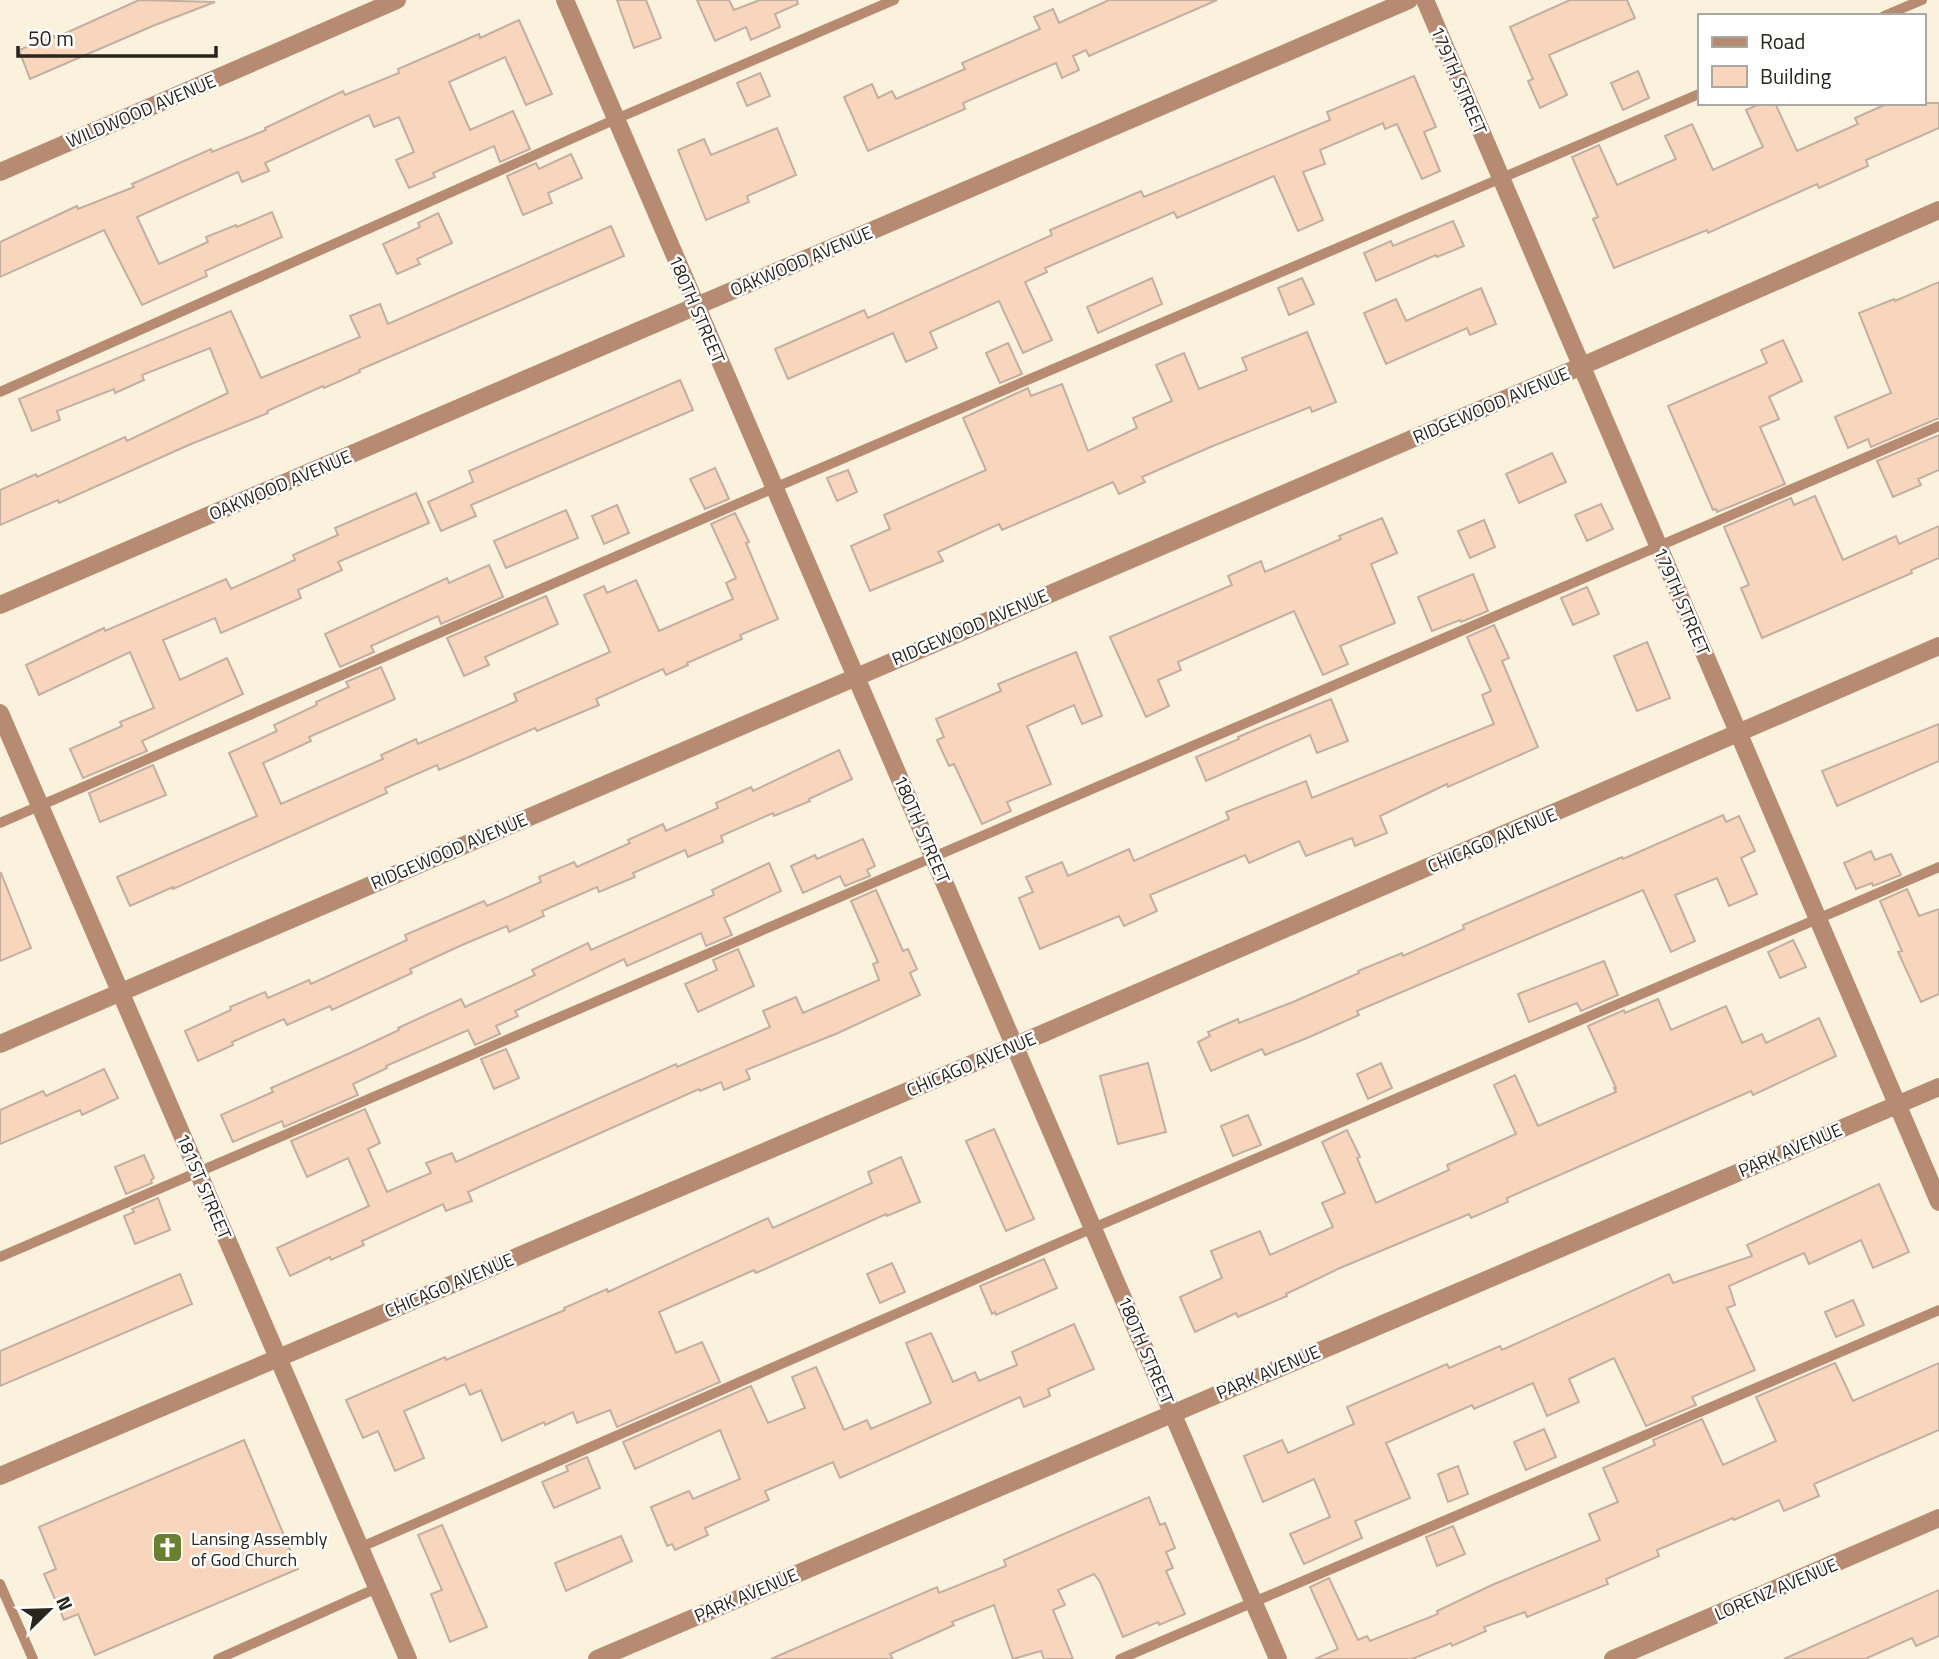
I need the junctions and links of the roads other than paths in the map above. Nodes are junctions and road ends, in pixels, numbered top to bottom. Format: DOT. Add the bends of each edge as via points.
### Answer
graph roads {
  1 [pos="397,0"];
  2 [pos="565,0"];
  3 [pos="894,0"];
  4 [pos="1409,0"];
  5 [pos="1425,0"];
  6 [pos="1922,0"];
  7 [pos="1889,14"];
  8 [pos="1698,94"];
  9 [pos="616,119"];
  10 [pos="0,172"];
  11 [pos="1501,177"];
  12 [pos="1939,210"];
  13 [pos="696,306"];
  14 [pos="1582,366"];
  15 [pos="0,392"];
  16 [pos="1939,426"];
  17 [pos="774,488"];
  18 [pos="1659,547"];
  19 [pos="0,605"];
  20 [pos="1939,646"];
  21 [pos="855,676"];
  22 [pos="0,713"];
  23 [pos="1739,734"];
  24 [pos="40,806"];
  25 [pos="0,822"];
  26 [pos="933,857"];
  27 [pos="1939,867"];
  28 [pos="1818,919"];
  29 [pos="121,993"];
  30 [pos="0,1044"];
  31 [pos="1014,1046"];
  32 [pos="1939,1087"];
  33 [pos="1898,1105"];
  34 [pos="198,1173"];
  35 [pos="1939,1202"];
  36 [pos="1093,1228"];
  37 [pos="0,1257"];
  38 [pos="1939,1310"];
  39 [pos="278,1357"];
  40 [pos="1172,1412"];
  41 [pos="0,1476"];
  42 [pos="1939,1518"];
  43 [pos="359,1548"];
  44 [pos="0,1584"];
  45 [pos="377,1588"];
  46 [pos="1254,1602"];
  47 [pos="33,1659"];
  48 [pos="218,1659"];
  49 [pos="408,1659"];
  50 [pos="597,1659"];
  51 [pos="1121,1659"];
  52 [pos="1278,1659"];
  53 [pos="1613,1659"];
  1 -- 10 [label="street, WILDWOOD AVENUE"];
  2 -- 9 [label="street, 180TH STREET"];
  3 -- 9 [label="lane"];
  4 -- 13 [label="street, OAKWOOD AVENUE"];
  5 -- 11 [label="street, 179TH STREET"];
  6 -- 7 [label="lane"];
  8 -- 11 [label="lane"];
  9 -- 13 [label="street, 180TH STREET"];
  9 -- 15 [label="lane"];
  11 -- 14 [label="street, 179TH STREET"];
  11 -- 17 [label="lane"];
  12 -- 14 [label="street, RIDGEWOOD AVENUE"];
  13 -- 17 [label="street, 180TH STREET"];
  13 -- 19 [label="street, OAKWOOD AVENUE"];
  14 -- 18 [label="street, 179TH STREET"];
  14 -- 21 [label="street, RIDGEWOOD AVENUE"];
  16 -- 18 [label="lane"];
  17 -- 21 [label="street, 180TH STREET"];
  17 -- 24 [label="lane"];
  18 -- 23 [label="street, 179TH STREET"];
  18 -- 26 [label="lane"];
  20 -- 23 [label="street, CHICAGO AVENUE"];
  21 -- 26 [label="street, 180TH STREET"];
  21 -- 29 [label="street, RIDGEWOOD AVENUE"];
  22 -- 24 [label="street, 181ST STREET"];
  23 -- 28 [label="street, 179TH STREET"];
  23 -- 31 [label="street, CHICAGO AVENUE"];
  24 -- 25 [label="lane"];
  24 -- 29 [label="street, 181ST STREET"];
  26 -- 31 [label="street, 180TH STREET"];
  26 -- 34 [label="lane"];
  27 -- 28 [label="lane"];
  28 -- 33 [label="street, 179TH STREET"];
  28 -- 36 [label="lane"];
  29 -- 30 [label="street, RIDGEWOOD AVENUE"];
  29 -- 34 [label="street, 181ST STREET"];
  31 -- 36 [label="street, 180TH STREET"];
  31 -- 39 [label="street, CHICAGO AVENUE"];
  32 -- 33 [label="street, PARK AVENUE"];
  33 -- 35 [label="street, 179TH STREET"];
  33 -- 40 [label="street, PARK AVENUE"];
  34 -- 37 [label="lane"];
  34 -- 39 [label="street, 181ST STREET"];
  36 -- 40 [label="street, 180TH STREET"];
  36 -- 43 [label="lane"];
  38 -- 46 [label="lane"];
  39 -- 41 [label="street, CHICAGO AVENUE"];
  39 -- 43 [label="street, 181ST STREET"];
  40 -- 46 [label="street, 180TH STREET"];
  40 -- 50 [label="street, PARK AVENUE"];
  42 -- 53 [label="street, LORENZ AVENUE"];
  43 -- 45 [label="street, 181ST STREET"];
  44 -- 47 [label="lane"];
  45 -- 48 [label="lane"];
  45 -- 49 [label="street, 181ST STREET"];
  46 -- 51 [label="lane"];
  46 -- 52 [label="street, 180TH STREET"];
}
